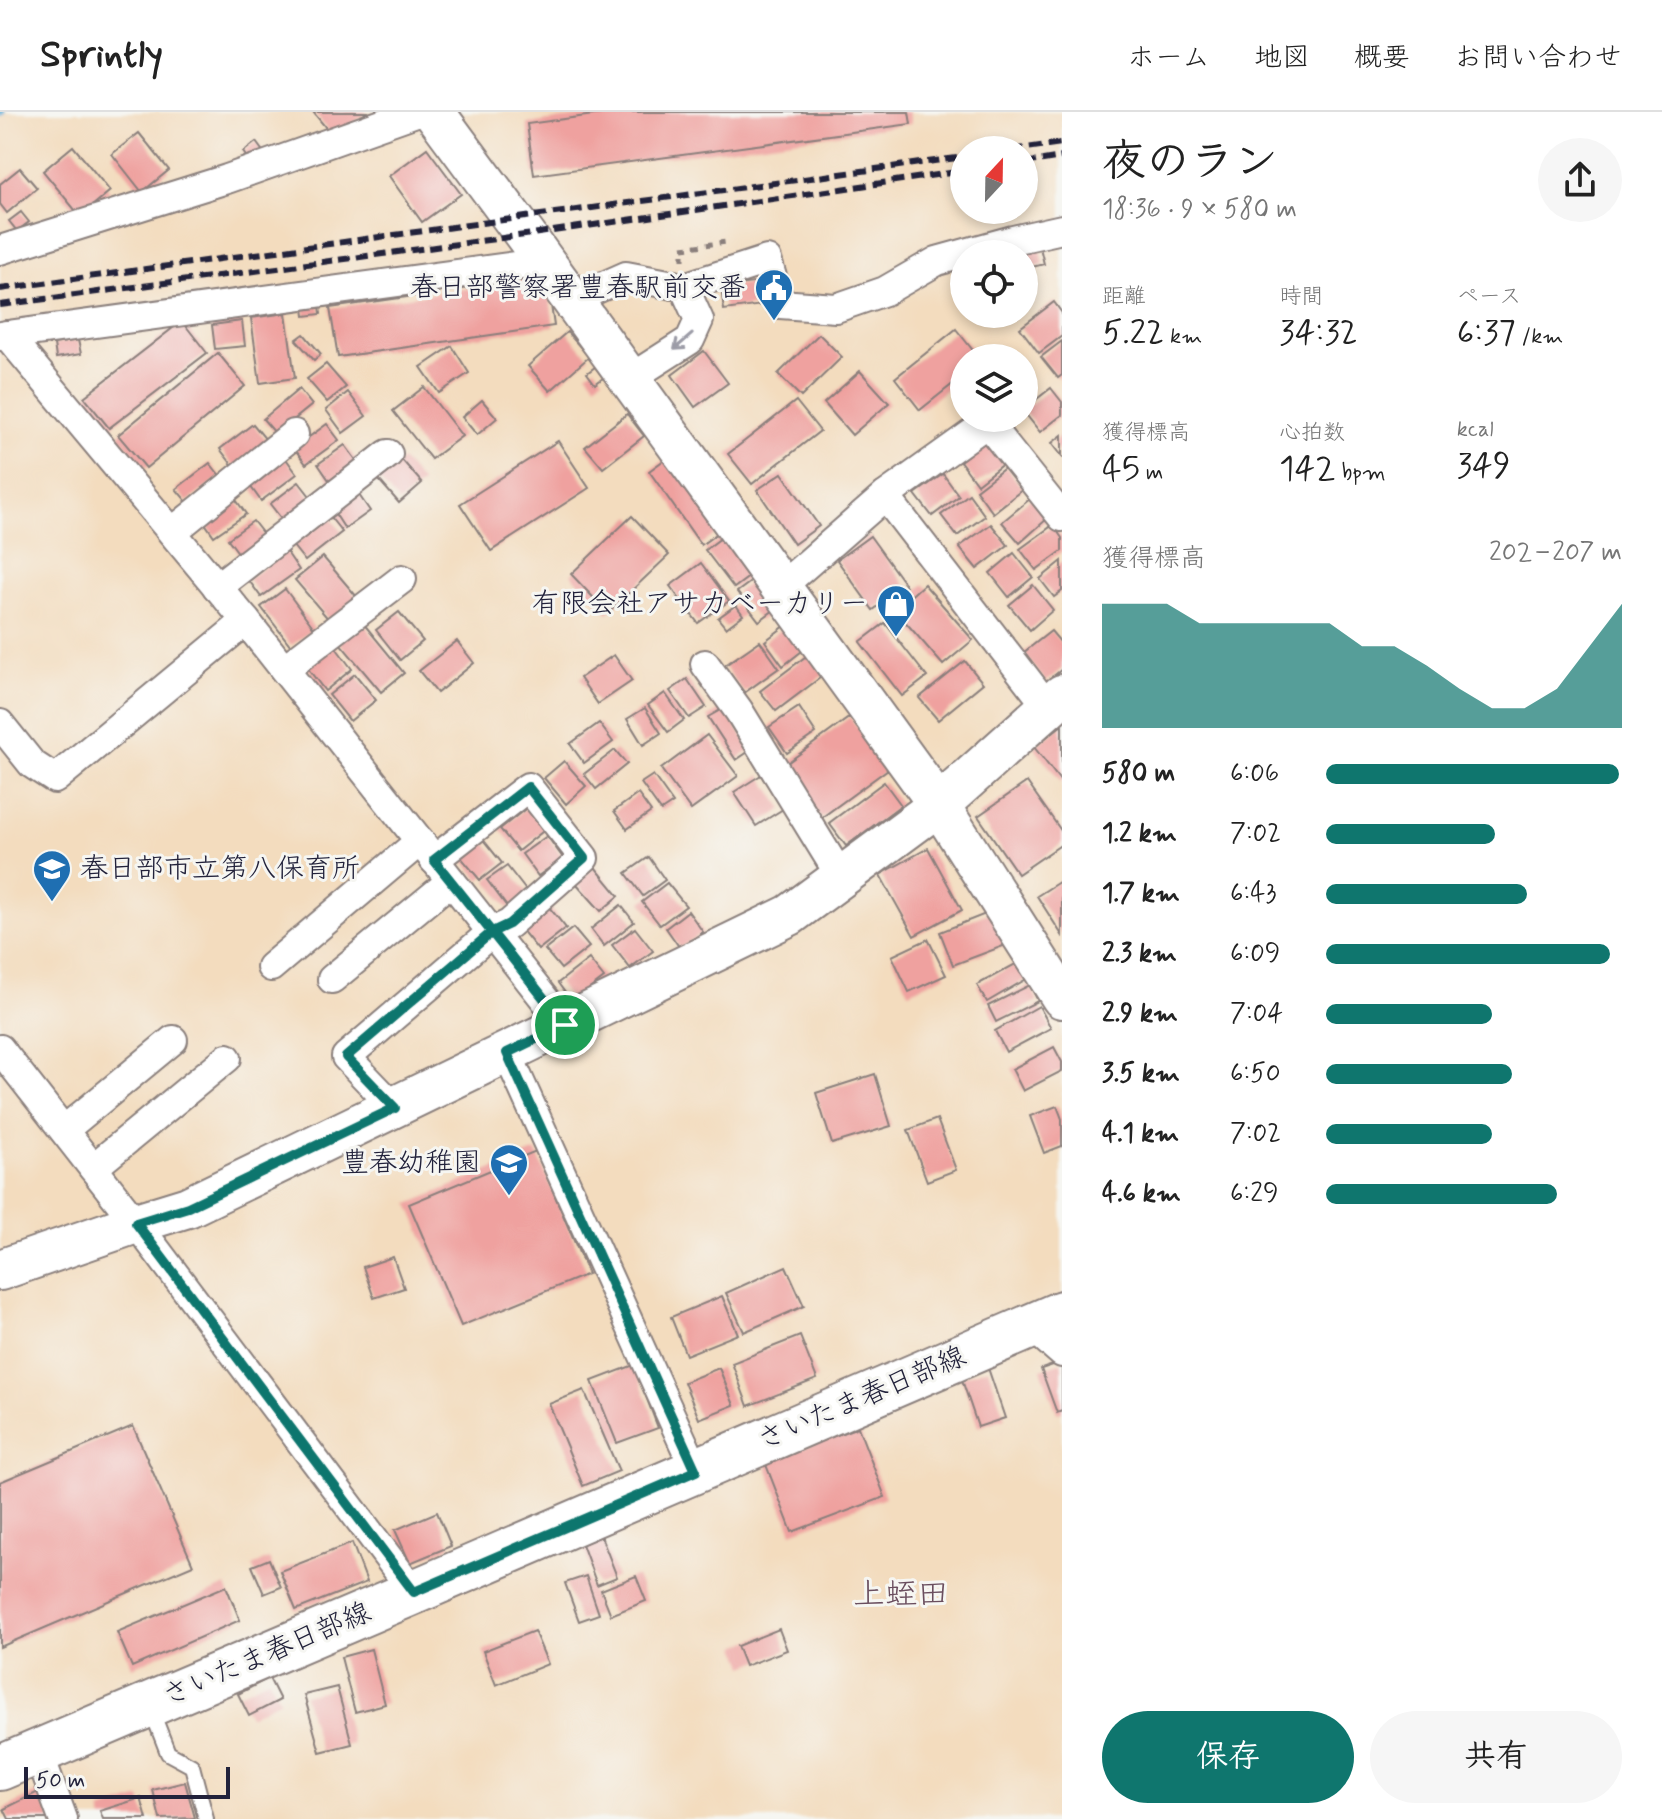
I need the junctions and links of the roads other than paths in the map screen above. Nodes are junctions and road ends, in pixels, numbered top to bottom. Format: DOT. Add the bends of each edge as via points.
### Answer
graph roads {
  1 [pos="416,112"];
  2 [pos="434,112"];
  3 [pos="1062,229"];
  4 [pos="0,250"];
  5 [pos="545,262"];
  6 [pos="684,287"];
  7 [pos="572,300"];
  8 [pos="4,336"];
  9 [pos="629,379"];
  10 [pos="294,434"];
  11 [pos="388,454"];
  12 [pos="885,496"];
  13 [pos="1062,517"];
  14 [pos="172,532"];
  15 [pos="402,579"];
  16 [pos="217,587"];
  17 [pos="781,587"];
  18 [pos="246,621"];
  19 [pos="705,664"];
  20 [pos="284,669"];
  21 [pos="1055,701"];
  22 [pos="0,724"];
  23 [pos="939,805"];
  24 [pos="435,861"];
  25 [pos="841,877"];
  26 [pos="492,932"];
  27 [pos="271,967"];
  28 [pos="332,979"];
  29 [pos="1062,998"];
  30 [pos="565,1025"];
  31 [pos="173,1040"];
  32 [pos="0,1049"];
  33 [pos="507,1053"];
  34 [pos="227,1058"];
  35 [pos="395,1108"];
  36 [pos="64,1130"];
  37 [pos="93,1168"];
  38 [pos="136,1223"];
  39 [pos="0,1270"];
  40 [pos="1052,1331"];
  41 [pos="696,1471"];
  42 [pos="414,1592"];
  43 [pos="149,1705"];
  44 [pos="19,1760"];
  45 [pos="63,1819"];
  46 [pos="206,1819"];
  1 -- 4 [label="street" via="227,179"];
  2 -- 5 [label="street"];
  3 -- 6 [label="street" via="937,261 885,291 836,308 780,304 767,260"];
  5 -- 7 [label="street"];
  5 -- 8 [label="street"];
  6 -- 7 [label="street" via="626,276"];
  6 -- 9 [label="street, one-way" via="699,320 690,340"];
  7 -- 9 [label="street"];
  8 -- 14 [label="street"];
  9 -- 17 [label="street"];
  10 -- 14 [label="street"];
  11 -- 16 [label="street"];
  12 -- 13 [label="street" via="987,423"];
  12 -- 17 [label="street"];
  12 -- 21 [label="street"];
  14 -- 16 [label="street"];
  15 -- 20 [label="street"];
  16 -- 18 [label="street"];
  17 -- 23 [label="street"];
  18 -- 20 [label="street"];
  18 -- 22 [label="street" via="55,779 32,764"];
  19 -- 25 [label="street"];
  20 -- 24 [label="street"];
  21 -- 23 [label="street"];
  23 -- 25 [label="street"];
  23 -- 29 [label="street"];
  24 -- 26 [label="street"];
  24 -- 26 [label="street" via="528,787 584,858 509,924"];
  24 -- 27 [label="street"];
  24 -- 28 [label="street"];
  25 -- 30 [label="street" via="790,915"];
  26 -- 30 [label="street"];
  26 -- 35 [label="street" via="346,1057"];
  30 -- 33 [label="street"];
  31 -- 36 [label="street"];
  32 -- 36 [label="street"];
  33 -- 35 [label="street"];
  33 -- 41 [label="street"];
  34 -- 37 [label="street"];
  35 -- 38 [label="street" via="188,1207"];
  36 -- 37 [label="street"];
  37 -- 38 [label="street"];
  38 -- 39 [label="street"];
  38 -- 42 [label="street"];
  40 -- 41 [label="main road, さいたま春日部線"];
  41 -- 42 [label="main road, さいたま春日部線"];
  42 -- 43 [label="main road, さいたま春日部線"];
  43 -- 44 [label="main road, さいたま春日部線"];
  43 -- 46 [label="lane" via="168,1753 192,1766"];
  44 -- 45 [label="street"];
}
